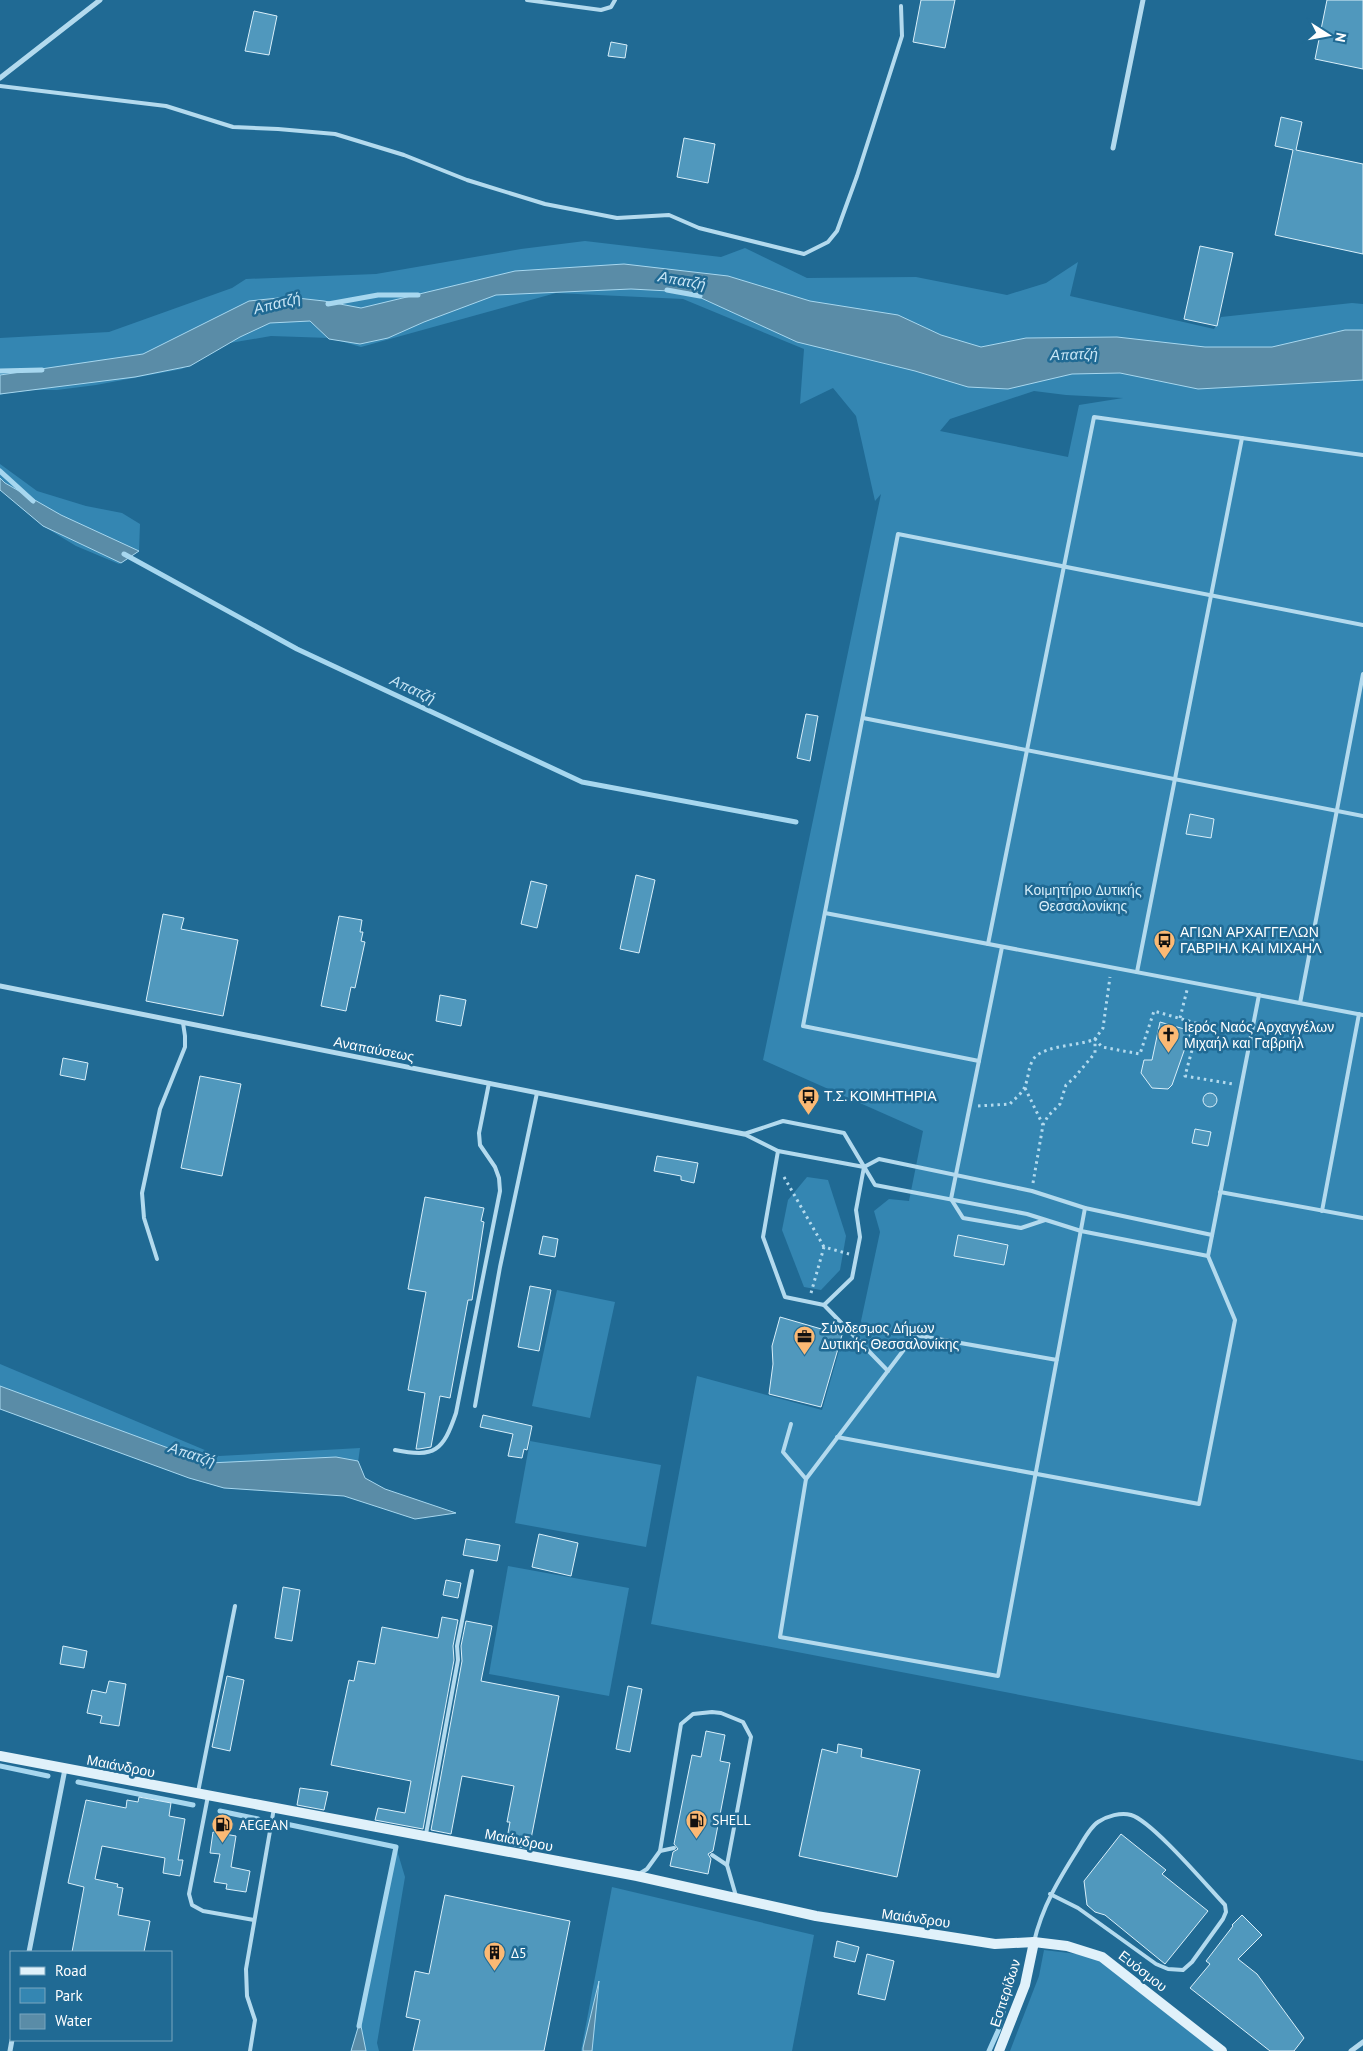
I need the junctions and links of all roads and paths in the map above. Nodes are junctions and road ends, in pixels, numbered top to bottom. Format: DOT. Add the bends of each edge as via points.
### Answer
graph roads {
  1 [pos="100,0"];
  2 [pos="527,0"];
  3 [pos="615,0"];
  4 [pos="1143,0"];
  5 [pos="901,6"];
  6 [pos="0,78"];
  7 [pos="0,86"];
  8 [pos="1113,148"];
  9 [pos="1242,438"];
  10 [pos="1363,455"];
  11 [pos="1064,566"];
  12 [pos="1211,595"];
  13 [pos="1363,625"];
  14 [pos="1363,674"];
  15 [pos="863,718"];
  16 [pos="1027,750"];
  17 [pos="1175,779"];
  18 [pos="1337,811"];
  19 [pos="1363,816"];
  20 [pos="825,913"];
  21 [pos="988,944"];
  22 [pos="1002,947"];
  23 [pos="1109,967"];
  24 [pos="1137,972"];
  25 [pos="1189,982"];
  26 [pos="0,986"];
  27 [pos="1258,995"];
  28 [pos="1300,1003"];
  29 [pos="1361,1015"];
  30 [pos="1180,1018"];
  31 [pos="183,1023"];
  32 [pos="1095,1039"];
  33 [pos="979,1061"];
  34 [pos="489,1083"];
  35 [pos="1241,1086"];
  36 [pos="1025,1088"];
  37 [pos="537,1093"];
  38 [pos="970,1106"];
  39 [pos="1043,1125"];
  40 [pos="744,1134"];
  41 [pos="778,1151"];
  42 [pos="776,1164"];
  43 [pos="864,1167"];
  44 [pos="956,1175"];
  45 [pos="1032,1191"];
  46 [pos="1220,1192"];
  47 [pos="951,1199"];
  48 [pos="1085,1208"];
  49 [pos="1322,1211"];
  50 [pos="1363,1218"];
  51 [pos="1046,1220"];
  52 [pos="1080,1231"];
  53 [pos="1212,1235"];
  54 [pos="824,1246"];
  55 [pos="856,1256"];
  56 [pos="1208,1256"];
  57 [pos="157,1258"];
  58 [pos="810,1302"];
  59 [pos="824,1305"];
  60 [pos="1057,1360"];
  61 [pos="888,1371"];
  62 [pos="475,1406"];
  63 [pos="791,1424"];
  64 [pos="837,1437"];
  65 [pos="395,1450"];
  66 [pos="1035,1474"];
  67 [pos="806,1478"];
  68 [pos="472,1571"];
  69 [pos="234,1606"];
  70 [pos="0,1756"];
  71 [pos="65,1769"];
  72 [pos="197,1794"];
  73 [pos="208,1796"];
  74 [pos="274,1808"];
  75 [pos="426,1837"];
  76 [pos="674,1848"];
  77 [pos="660,1851"];
  78 [pos="712,1855"];
  79 [pos="726,1865"];
  80 [pos="636,1876"];
  81 [pos="1050,1894"];
  82 [pos="736,1898"];
  83 [pos="254,1920"];
  84 [pos="1034,1942"];
  85 [pos="29,1951"];
  86 [pos="1363,2042"];
  87 [pos="250,2051"];
  88 [pos="999,2051"];
  89 [pos="1222,2051"];
  90 [pos="1351,2051"];
  1 -- 6 [label="street"];
  2 -- 3 [label="lane" via="602,10 611,7"];
  4 -- 8 [label="street"];
  5 -- 7 [label="lane" via="902,36 837,231 828,242 804,254 699,228 669,215 616,218 545,204 335,134 232,127 166,106"];
  9 -- 10 [label="lane"];
  9 -- 11 [label="lane" via="1094,417"];
  9 -- 12 [label="lane"];
  11 -- 12 [label="lane"];
  11 -- 15 [label="lane" via="898,534"];
  11 -- 16 [label="lane"];
  12 -- 13 [label="lane"];
  12 -- 17 [label="lane"];
  14 -- 18 [label="lane"];
  15 -- 16 [label="lane"];
  15 -- 20 [label="lane"];
  16 -- 17 [label="lane"];
  16 -- 21 [label="lane"];
  17 -- 18 [label="lane"];
  17 -- 24 [label="lane"];
  18 -- 19 [label="lane"];
  18 -- 28 [label="lane"];
  20 -- 21 [label="lane"];
  20 -- 33 [label="lane" via="804,1026"];
  21 -- 22 [label="lane"];
  22 -- 23 [label="lane"];
  22 -- 33 [label="lane"];
  23 -- 24 [label="lane"];
  23 -- 32 [label="path" via="1103,1028"];
  24 -- 25 [label="lane"];
  25 -- 27 [label="lane"];
  25 -- 30 [label="path"];
  26 -- 31 [label="street, Αναπαύσεως"];
  27 -- 28 [label="lane"];
  27 -- 35 [label="lane"];
  28 -- 29 [label="lane"];
  29 -- 49 [label="lane"];
  30 -- 32 [label="path" via="1154,1011 1140,1054 1102,1047"];
  30 -- 35 [label="path" via="1199,1024 1185,1076"];
  31 -- 34 [label="street, Αναπαύσεως"];
  31 -- 57 [label="lane" via="184,1047 160,1109 142,1193 144,1218"];
  32 -- 36 [label="path" via="1047,1050 1035,1057"];
  32 -- 39 [label="path" via="1095,1053 1066,1085 1060,1104"];
  33 -- 38 [label="lane"];
  34 -- 37 [label="street, Αναπαύσεως"];
  34 -- 65 [label="lane" via="479,1133 480,1145 495,1167 500,1191 456,1414 443,1442 434,1452 421,1454"];
  35 -- 46 [label="lane"];
  36 -- 38 [label="path" via="1010,1104"];
  36 -- 39 [label="path"];
  37 -- 40 [label="street, Αναπαύσεως"];
  37 -- 62 [label="lane"];
  38 -- 44 [label="lane"];
  39 -- 45 [label="path"];
  40 -- 41 [label="lane"];
  40 -- 43 [label="lane" via="783,1121 844,1133"];
  41 -- 42 [label="lane"];
  41 -- 43 [label="lane"];
  42 -- 54 [label="path"];
  42 -- 58 [label="lane" via="763,1237 785,1297"];
  43 -- 44 [label="lane" via="879,1159"];
  43 -- 47 [label="lane" via="875,1185"];
  43 -- 55 [label="lane" via="856,1210 860,1237"];
  44 -- 45 [label="lane"];
  44 -- 47 [label="lane"];
  45 -- 48 [label="lane"];
  46 -- 49 [label="lane"];
  46 -- 53 [label="lane"];
  47 -- 51 [label="lane"];
  47 -- 51 [label="lane" via="964,1218 1021,1228"];
  48 -- 52 [label="lane"];
  48 -- 53 [label="lane"];
  49 -- 50 [label="lane"];
  51 -- 52 [label="lane"];
  52 -- 56 [label="lane"];
  52 -- 60 [label="lane"];
  53 -- 56 [label="lane"];
  54 -- 55 [label="path"];
  54 -- 58 [label="path"];
  55 -- 59 [label="lane" via="852,1278"];
  56 -- 66 [label="lane" via="1235,1320 1199,1504"];
  58 -- 59 [label="lane"];
  59 -- 61 [label="lane"];
  60 -- 61 [label="lane" via="915,1335"];
  60 -- 66 [label="lane"];
  61 -- 64 [label="lane"];
  63 -- 67 [label="lane" via="783,1452"];
  64 -- 66 [label="lane"];
  64 -- 67 [label="lane"];
  66 -- 67 [label="lane" via="998,1676 780,1637"];
  68 -- 75 [label="lane"];
  69 -- 72 [label="lane"];
  70 -- 71 [label="main road, Μαιάνδρου"];
  71 -- 72 [label="main road, Μαιάνδρου"];
  71 -- 85 [label="street"];
  72 -- 73 [label="main road, Μαιάνδρου"];
  73 -- 74 [label="main road, Μαιάνδρου"];
  73 -- 83 [label="lane" via="189,1894 192,1905 203,1911"];
  74 -- 75 [label="main road, Μαιάνδρου"];
  74 -- 83 [label="lane"];
  75 -- 80 [label="main road, Μαιάνδρου"];
  76 -- 77 [label="lane"];
  77 -- 79 [label="lane" via="681,1724 693,1714 722,1712 744,1722 751,1737"];
  77 -- 80 [label="lane"];
  78 -- 79 [label="lane"];
  79 -- 82 [label="lane"];
  80 -- 82 [label="main road, Μαιάνδρου"];
  81 -- 81 [label="lane" via="1078,1908 1156,1964 1168,1969 1183,1970 1192,1962 1226,1912 1225,1904 1151,1827 1132,1815 1115,1815 1097,1822"];
  81 -- 84 [label="lane"];
  82 -- 84 [label="main road, Μαιάνδρου" via="892,1929 996,1944"];
  83 -- 87 [label="lane" via="246,1969 247,1996 255,2020"];
  84 -- 88 [label="main road, Εσπερίδων" via="1025,1985"];
  84 -- 89 [label="main road, Ευόσμου" via="1067,1946 1102,1957"];
  86 -- 90 [label="street"];
}
